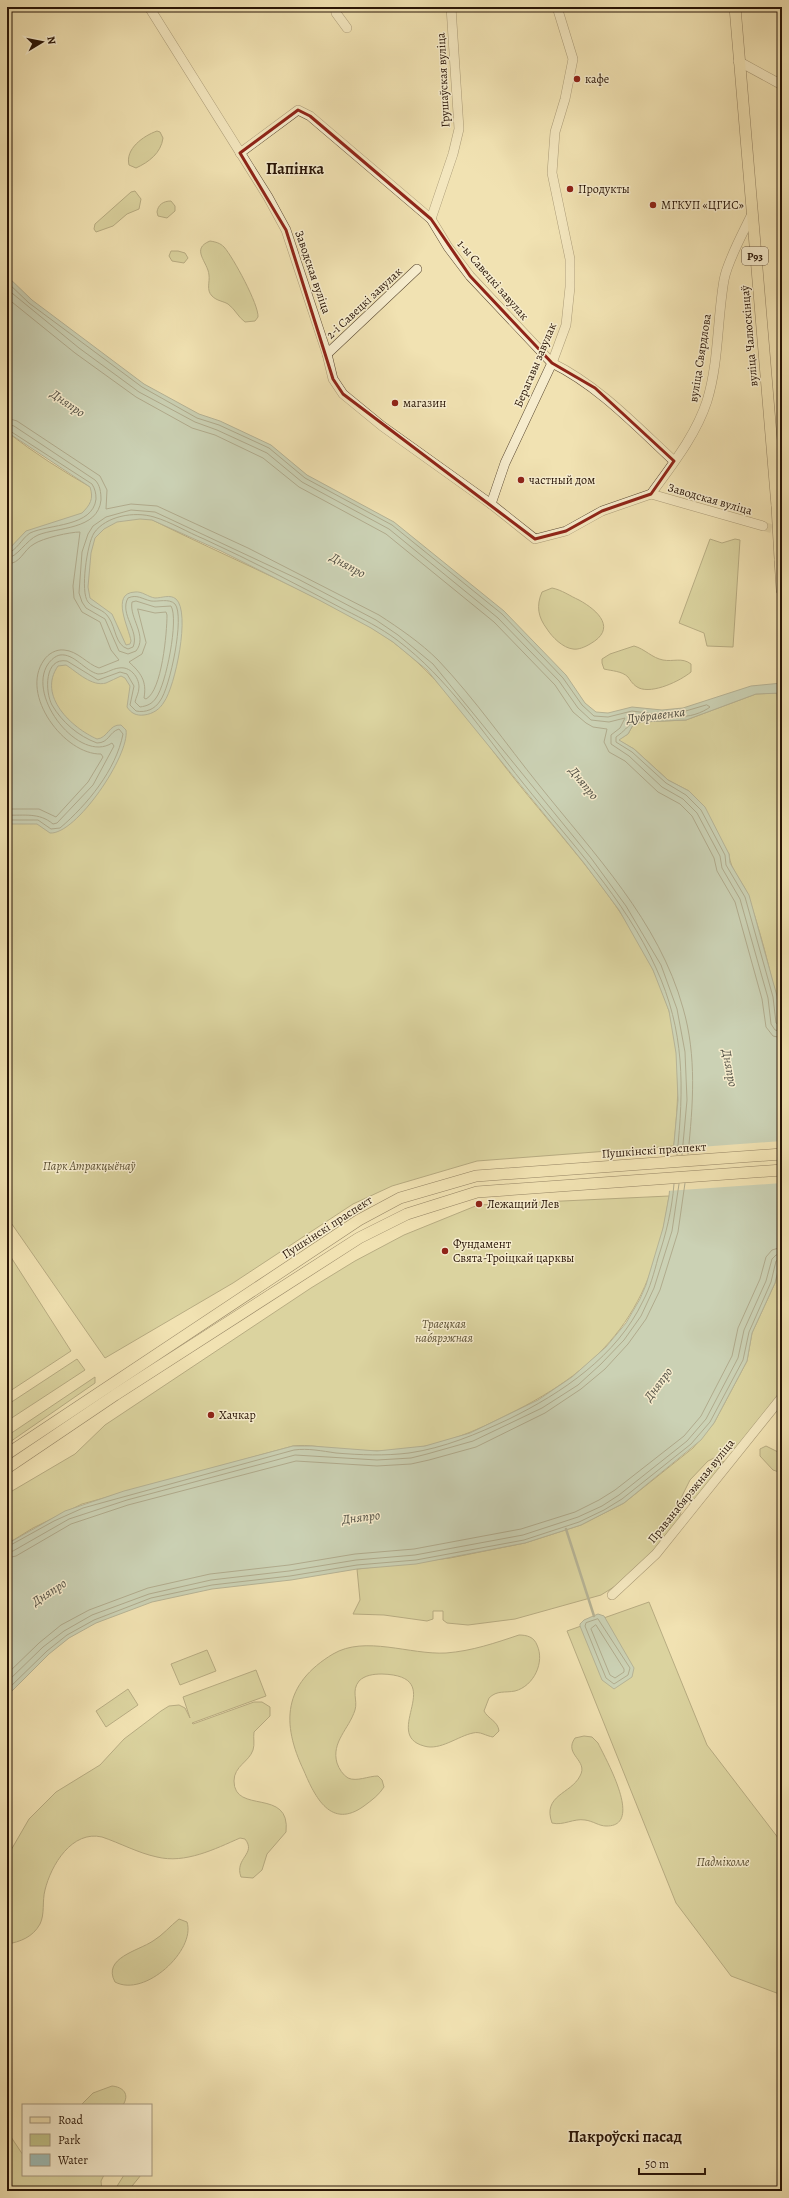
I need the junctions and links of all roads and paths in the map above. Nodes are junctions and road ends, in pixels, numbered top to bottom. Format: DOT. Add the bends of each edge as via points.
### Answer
graph roads {
  1 [pos="149,7"];
  2 [pos="335,7"];
  3 [pos="451,7"];
  4 [pos="557,7"];
  5 [pos="735,7"];
  6 [pos="347,28"];
  7 [pos="738,61"];
  8 [pos="782,84"];
  9 [pos="240,153"];
  10 [pos="751,216"];
  11 [pos="431,219"];
  12 [pos="417,269"];
  13 [pos="327,354"];
  14 [pos="552,363"];
  15 [pos="674,461"];
  16 [pos="651,494"];
  17 [pos="491,504"];
  18 [pos="763,526"];
  19 [pos="782,590"];
  20 [pos="782,1154"];
  21 [pos="782,1170"];
  22 [pos="782,1397"];
  23 [pos="7,1454"];
  24 [pos="7,1468"];
  25 [pos="612,1595"];
  1 -- 9 [label="street, Заводская вуліца"];
  2 -- 6 [label="street" via="336,13"];
  3 -- 11 [label="street, Грушаўская вуліца" via="459,129"];
  4 -- 14 [label="street, Берагавы завулак" via="573,59 555,132 552,173 568,243 570,287 566,325"];
  5 -- 7 [label="main road, вуліца Чалюскінцаў / Р93"];
  7 -- 8 [label="street"];
  7 -- 10 [label="main road, вуліца Чалюскінцаў / Р93"];
  9 -- 11 [label="street, 1-ы Савецкі завулак" via="298,110 310,116"];
  9 -- 13 [label="street, Заводская вуліца" via="286,230"];
  10 -- 15 [label="street, вуліца Свярдлова" via="724,278 708,399 700,420"];
  10 -- 19 [label="main road, вуліца Чалюскінцаў / Р93, bridge"];
  11 -- 14 [label="street, 1-ы Савецкі завулак" via="470,276"];
  12 -- 13 [label="street, 2-і Савецкі завулак"];
  13 -- 17 [label="street, Заводская вуліца" via="334,379 343,394 388,430"];
  14 -- 15 [label="street, 1-ы Савецкі завулак" via="570,371 595,388"];
  14 -- 17 [label="street, Берагавы завулак" via="505,463"];
  15 -- 16 [label="street, вуліца Свярдлова"];
  16 -- 17 [label="street" via="602,511 566,531 535,539"];
  16 -- 18 [label="street, Заводская вуліца"];
  20 -- 23 [label="main road, Пушкінскі праспект" via="476,1176 400,1198 359,1220"];
  21 -- 24 [label="main road" via="477,1192 407,1214 359,1238 115,1394"];
  22 -- 25 [label="street, Праванабярэжная вуліца" via="656,1554"];
}
